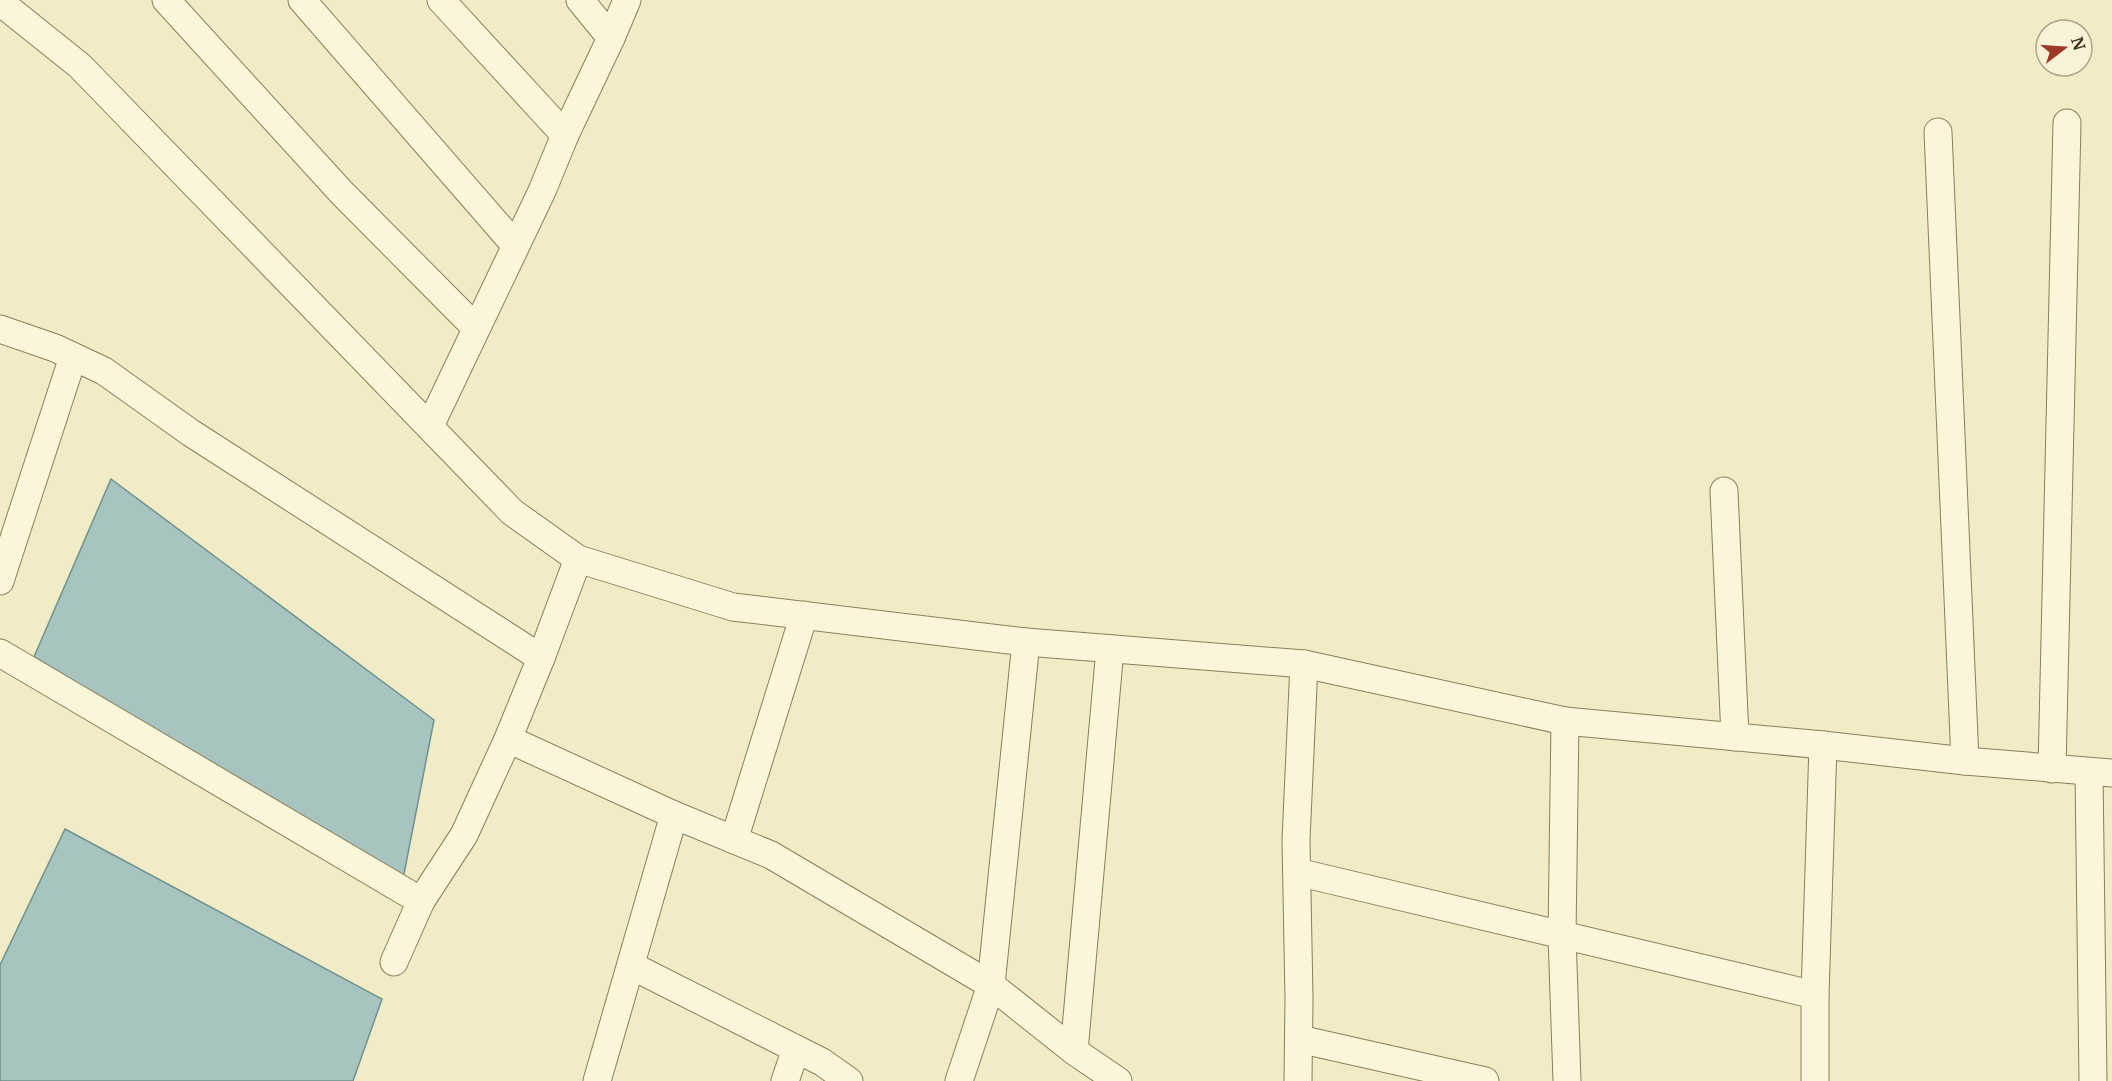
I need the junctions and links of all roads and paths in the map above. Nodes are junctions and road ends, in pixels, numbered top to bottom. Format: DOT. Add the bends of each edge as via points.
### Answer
graph roads {
  1 [pos="166,0"];
  2 [pos="302,0"];
  3 [pos="441,0"];
  4 [pos="580,0"];
  5 [pos="627,0"];
  6 [pos="6,9"];
  7 [pos="612,38"];
  8 [pos="2067,123"];
  9 [pos="1938,132"];
  10 [pos="565,135"];
  11 [pos="515,245"];
  12 [pos="476,328"];
  13 [pos="0,329"];
  14 [pos="74,357"];
  15 [pos="430,426"];
  16 [pos="1724,491"];
  17 [pos="578,559"];
  18 [pos="0,581"];
  19 [pos="804,615"];
  20 [pos="1026,642"];
  21 [pos="1110,649"];
  22 [pos="0,652"];
  23 [pos="541,658"];
  24 [pos="1304,664"];
  25 [pos="1565,721"];
  26 [pos="1735,737"];
  27 [pos="508,739"];
  28 [pos="1823,745"];
  29 [pos="1965,761"];
  30 [pos="2052,769"];
  31 [pos="2101,773"];
  32 [pos="674,815"];
  33 [pos="734,840"];
  34 [pos="1297,872"];
  35 [pos="421,901"];
  36 [pos="1562,936"];
  37 [pos="394,962"];
  38 [pos="632,966"];
  39 [pos="991,985"];
  40 [pos="1815,995"];
  41 [pos="1299,1039"];
  42 [pos="796,1049"];
  43 [pos="1074,1051"];
  44 [pos="2099,1065"];
  45 [pos="597,1081"];
  46 [pos="785,1081"];
  47 [pos="849,1081"];
  48 [pos="960,1081"];
  49 [pos="1118,1081"];
  50 [pos="1298,1081"];
  51 [pos="1485,1081"];
  52 [pos="1567,1081"];
  53 [pos="1815,1081"];
  1 -- 12 [label="street" via="342,193"];
  2 -- 11 [label="street"];
  3 -- 10 [label="street"];
  4 -- 7 [label="street"];
  5 -- 7 [label="street"];
  6 -- 15 [label="street" via="81,66"];
  7 -- 10 [label="street"];
  8 -- 30 [label="street"];
  9 -- 29 [label="street"];
  10 -- 11 [label="street"];
  11 -- 12 [label="street"];
  12 -- 15 [label="street"];
  13 -- 14 [label="street"];
  14 -- 18 [label="street"];
  14 -- 23 [label="street" via="104,371 191,433"];
  15 -- 17 [label="street" via="512,512"];
  16 -- 26 [label="street"];
  17 -- 19 [label="street" via="733,607"];
  17 -- 23 [label="street"];
  19 -- 20 [label="street"];
  19 -- 33 [label="street"];
  20 -- 21 [label="street"];
  20 -- 39 [label="street"];
  21 -- 24 [label="street"];
  21 -- 43 [label="street"];
  22 -- 35 [label="street"];
  23 -- 27 [label="street"];
  24 -- 25 [label="street"];
  24 -- 34 [label="street"];
  25 -- 26 [label="street"];
  25 -- 36 [label="street"];
  26 -- 28 [label="street"];
  27 -- 32 [label="street"];
  27 -- 35 [label="street" via="464,835"];
  28 -- 29 [label="street"];
  28 -- 40 [label="street"];
  29 -- 30 [label="street"];
  30 -- 31 [label="street"];
  31 -- 44 [label="street"];
  32 -- 33 [label="street"];
  32 -- 38 [label="street"];
  33 -- 39 [label="street" via="771,855"];
  34 -- 36 [label="street"];
  34 -- 41 [label="street"];
  35 -- 37 [label="street"];
  36 -- 40 [label="street"];
  36 -- 52 [label="street"];
  38 -- 42 [label="street"];
  38 -- 45 [label="street"];
  39 -- 43 [label="street"];
  39 -- 48 [label="street"];
  40 -- 53 [label="street"];
  41 -- 50 [label="street"];
  41 -- 51 [label="street"];
  42 -- 46 [label="street"];
  42 -- 47 [label="street"];
  43 -- 49 [label="street"];
}
